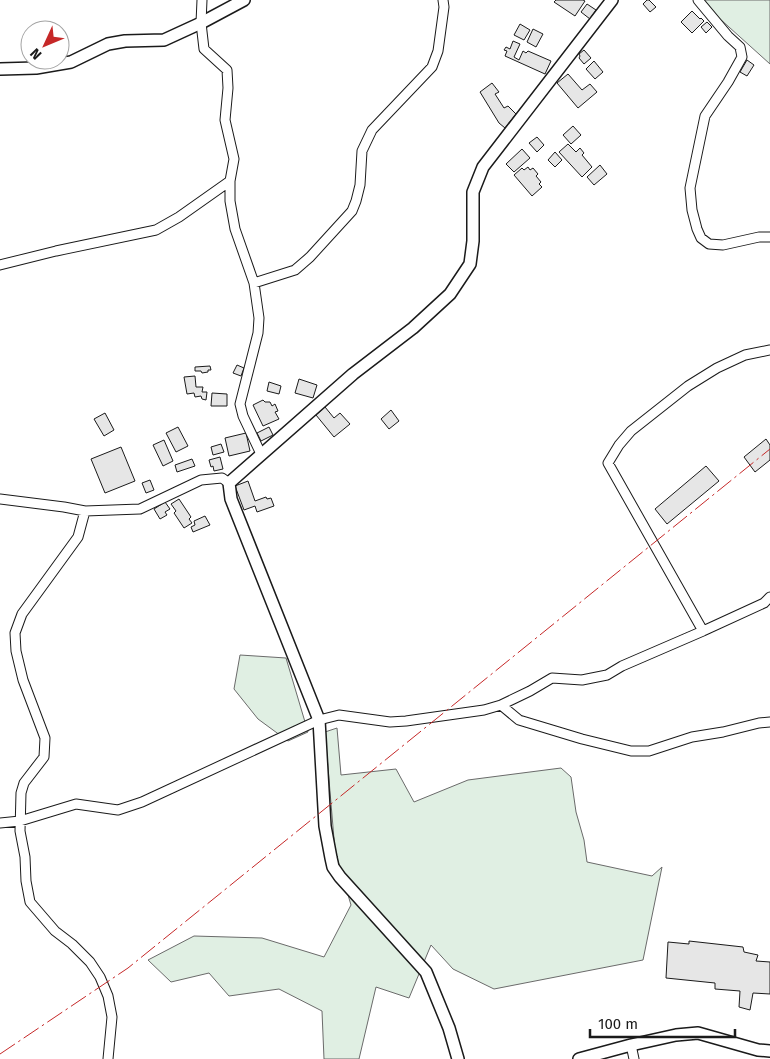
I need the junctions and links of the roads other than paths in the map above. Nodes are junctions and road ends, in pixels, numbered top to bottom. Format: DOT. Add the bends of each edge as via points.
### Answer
graph roads {
  1 [pos="202,0"];
  2 [pos="244,0"];
  3 [pos="443,0"];
  4 [pos="612,0"];
  5 [pos="698,0"];
  6 [pos="200,24"];
  7 [pos="0,69"];
  8 [pos="230,181"];
  9 [pos="770,237"];
  10 [pos="0,265"];
  11 [pos="254,283"];
  12 [pos="770,350"];
  13 [pos="261,454"];
  14 [pos="228,483"];
  15 [pos="0,499"];
  16 [pos="85,511"];
  17 [pos="770,596"];
  18 [pos="703,631"];
  19 [pos="501,705"];
  20 [pos="319,720"];
  21 [pos="770,722"];
  22 [pos="20,821"];
  23 [pos="0,823"];
  24 [pos="631,1045"];
  25 [pos="770,1051"];
  26 [pos="108,1059"];
  27 [pos="458,1059"];
  28 [pos="579,1059"];
  29 [pos="634,1059"];
  1 -- 6 [label="street"];
  2 -- 6 [label="street"];
  3 -- 11 [label="street" via="438,50 432,67 372,130 362,152 360,185 352,211 295,270"];
  4 -- 13 [label="street" via="483,167 473,192 470,264 450,294"];
  5 -- 9 [label="street" via="740,47 742,57 705,116 690,188 697,229 709,244 724,245"];
  6 -- 7 [label="street" via="164,40 108,44 71,62 36,68"];
  6 -- 8 [label="street" via="204,49 227,70 225,120 234,159"];
  8 -- 10 [label="street" via="156,230"];
  8 -- 11 [label="street" via="235,229"];
  11 -- 13 [label="street" via="260,318 240,404"];
  12 -- 18 [label="street" via="745,355 688,386 631,431 608,463"];
  13 -- 14 [label="street"];
  14 -- 16 [label="street" via="222,478 201,480 140,509"];
  14 -- 20 [label="street" via="231,499"];
  15 -- 16 [label="street"];
  16 -- 22 [label="street" via="78,537 22,614 14,633 23,680 45,738 44,757 24,783"];
  17 -- 18 [label="street" via="764,603"];
  18 -- 19 [label="street" via="607,675 582,680 552,678"];
  19 -- 20 [label="street" via="406,721 339,715"];
  19 -- 21 [label="street" via="519,720 631,751 649,751 692,737"];
  20 -- 22 [label="street" via="142,802 118,810 76,804"];
  20 -- 27 [label="street" via="326,826 333,867 426,972 450,1028"];
  22 -- 23 [label="street"];
  22 -- 26 [label="street" via="30,902 90,962 108,996 112,1017"];
  24 -- 25 [label="street" via="698,1033"];
  24 -- 28 [label="street"];
  24 -- 29 [label="street"];
}
